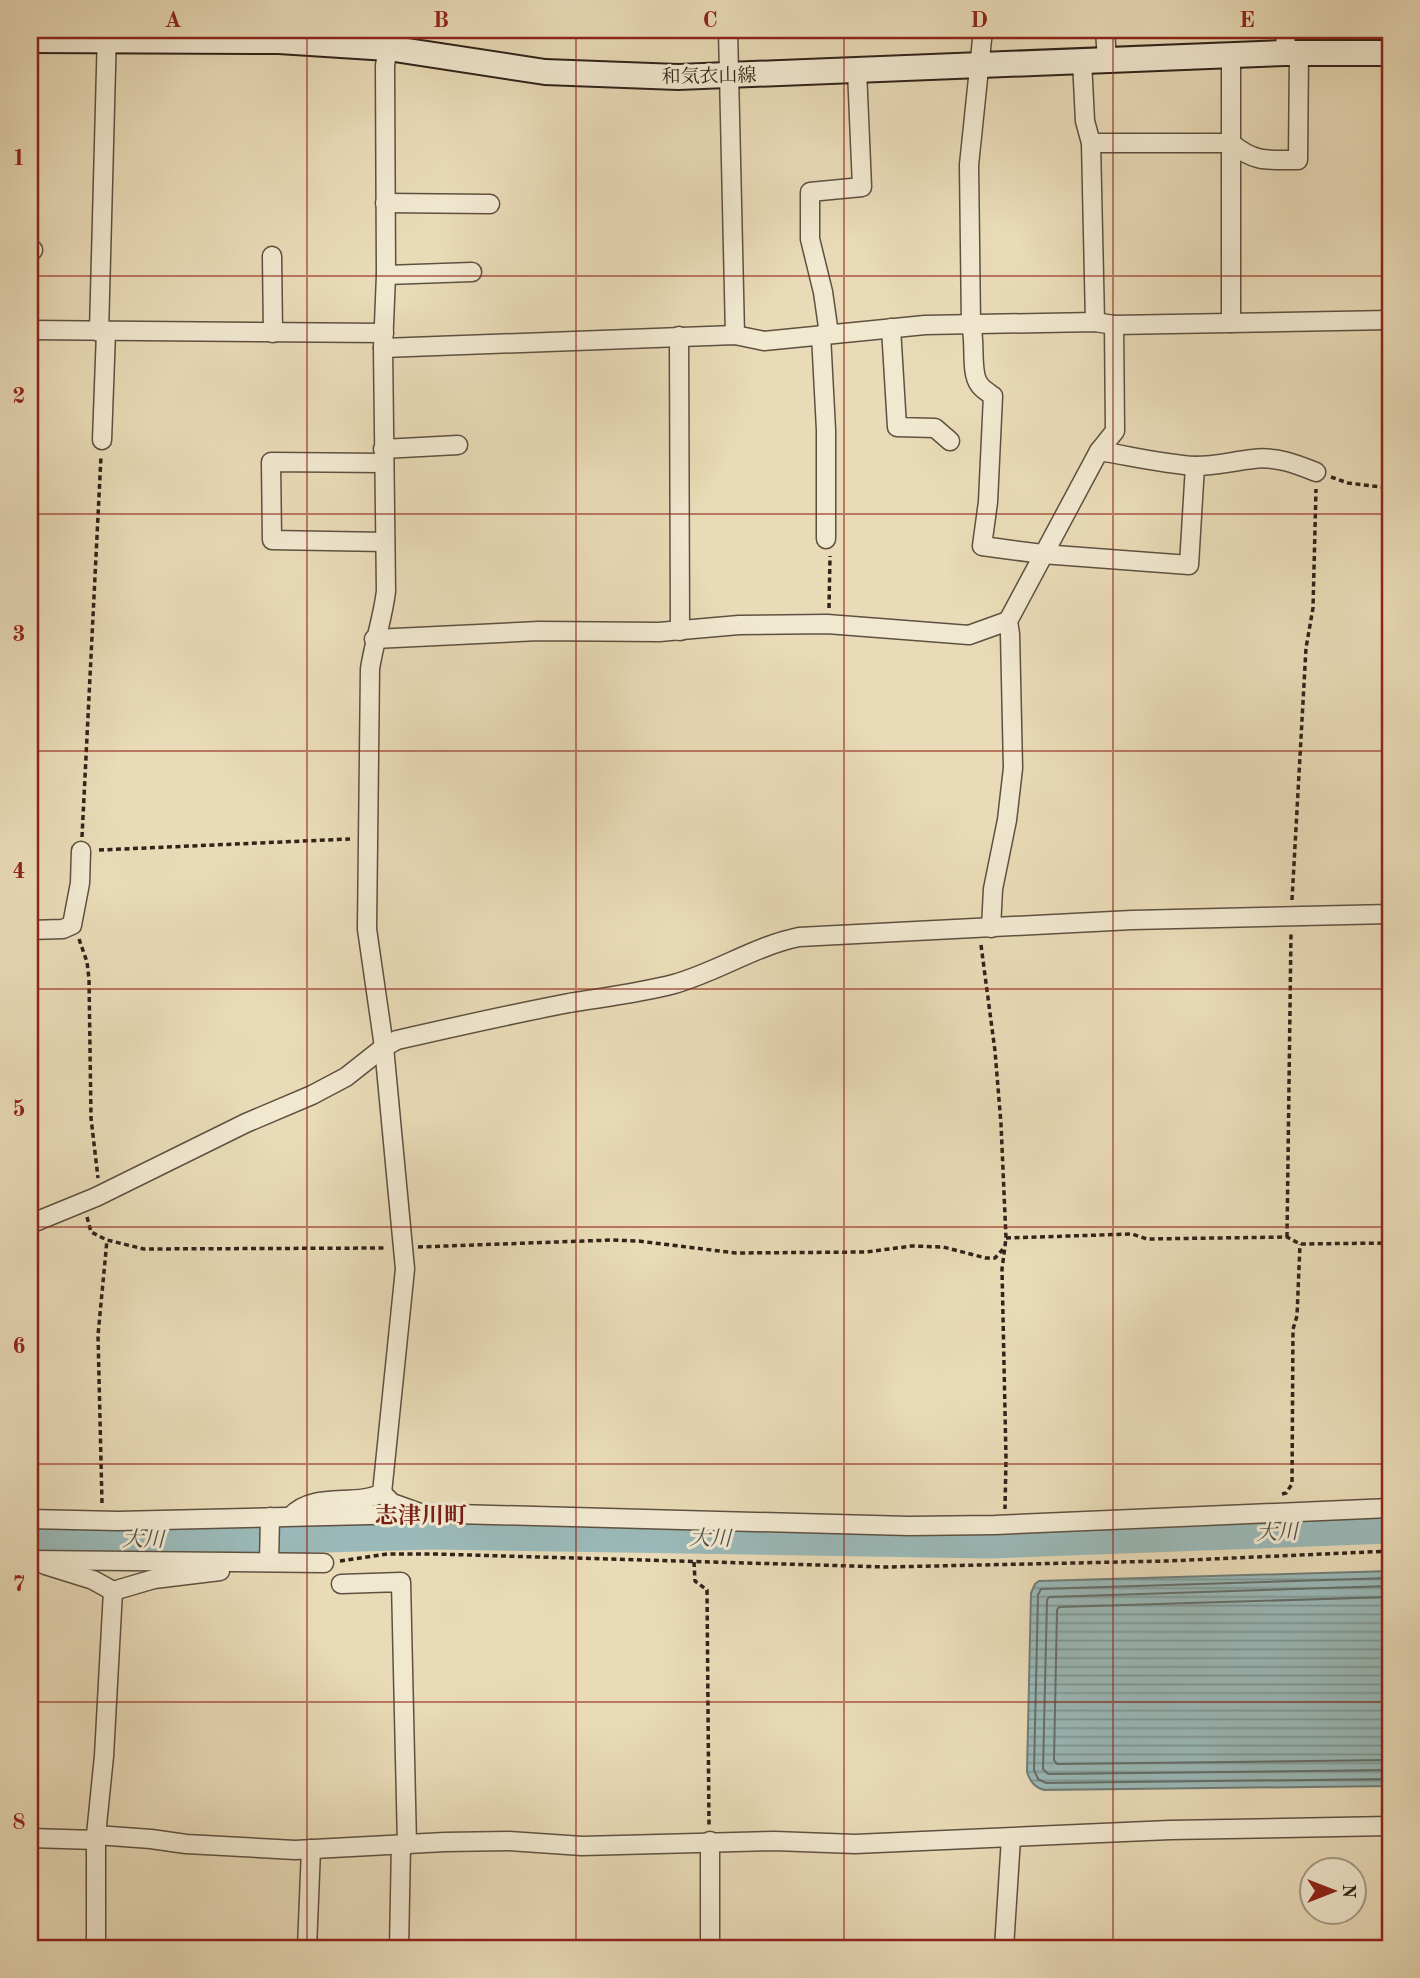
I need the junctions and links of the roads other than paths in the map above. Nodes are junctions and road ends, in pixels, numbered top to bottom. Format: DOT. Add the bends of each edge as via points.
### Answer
graph roads {
  1 [pos="728,30"];
  2 [pos="983,30"];
  3 [pos="1105,30"];
  4 [pos="107,35"];
  5 [pos="389,39"];
  6 [pos="30,40"];
  7 [pos="1290,45"];
  8 [pos="1390,53"];
  9 [pos="1231,55"];
  10 [pos="1107,60"];
  11 [pos="1082,61"];
  12 [pos="981,65"];
  13 [pos="857,70"];
  14 [pos="730,75"];
  15 [pos="1091,144"];
  16 [pos="1231,144"];
  17 [pos="385,203"];
  18 [pos="490,204"];
  19 [pos="272,256"];
  20 [pos="472,272"];
  21 [pos="386,275"];
  22 [pos="1390,320"];
  23 [pos="1095,322"];
  24 [pos="1231,323"];
  25 [pos="971,325"];
  26 [pos="1114,325"];
  27 [pos="891,328"];
  28 [pos="30,330"];
  29 [pos="103,332"];
  30 [pos="272,333"];
  31 [pos="735,335"];
  32 [pos="825,335"];
  33 [pos="679,336"];
  34 [pos="384,340"];
  35 [pos="102,440"];
  36 [pos="950,442"];
  37 [pos="458,445"];
  38 [pos="1099,451"];
  39 [pos="384,456"];
  40 [pos="1195,466"];
  41 [pos="1316,472"];
  42 [pos="825,539"];
  43 [pos="385,542"];
  44 [pos="1042,554"];
  45 [pos="1008,621"];
  46 [pos="680,631"];
  47 [pos="374,639"];
  48 [pos="81,851"];
  49 [pos="1390,914"];
  50 [pos="985,929"];
  51 [pos="30,930"];
  52 [pos="384,1046"];
  53 [pos="30,1224"];
  54 [pos="383,1493"];
  55 [pos="1390,1508"];
  56 [pos="420,1513"];
  57 [pos="291,1516"];
  58 [pos="30,1519"];
  59 [pos="270,1519"];
  60 [pos="269,1558"];
  61 [pos="31,1560"];
  62 [pos="250,1562"];
  63 [pos="324,1563"];
  64 [pos="341,1584"];
  65 [pos="113,1591"];
  66 [pos="1390,1826"];
  67 [pos="30,1838"];
  68 [pos="96,1838"];
  69 [pos="1011,1838"];
  70 [pos="710,1841"];
  71 [pos="404,1845"];
  72 [pos="311,1849"];
  73 [pos="96,1948"];
  74 [pos="307,1948"];
  75 [pos="399,1948"];
  76 [pos="710,1948"];
  77 [pos="1004,1948"];
  1 -- 14 [label="street"];
  2 -- 12 [label="street"];
  3 -- 10 [label="street"];
  4 -- 5 [label="main road, 和気衣山線" via="279,41"];
  4 -- 6 [label="main road, 和気衣山線"];
  4 -- 29 [label="street"];
  5 -- 14 [label="main road, 和気衣山線" via="545,72"];
  5 -- 17 [label="street"];
  7 -- 8 [label="main road, 和気衣山線"];
  7 -- 9 [label="main road, 和気衣山線"];
  7 -- 16 [label="street" via="1298,160 1261,160 1244,155"];
  9 -- 10 [label="main road, 和気衣山線"];
  9 -- 16 [label="street"];
  10 -- 11 [label="main road, 和気衣山線"];
  11 -- 12 [label="main road, 和気衣山線"];
  11 -- 15 [label="street"];
  12 -- 13 [label="main road, 和気衣山線"];
  12 -- 25 [label="street" via="969,165"];
  13 -- 14 [label="main road, 和気衣山線"];
  13 -- 32 [label="street" via="862,187 810,192 810,239 823,292"];
  14 -- 31 [label="street"];
  15 -- 16 [label="street"];
  15 -- 23 [label="street"];
  16 -- 24 [label="street"];
  17 -- 18 [label="street"];
  17 -- 21 [label="street"];
  19 -- 30 [label="street"];
  20 -- 21 [label="street"];
  21 -- 34 [label="street"];
  22 -- 24 [label="street"];
  23 -- 25 [label="street"];
  23 -- 26 [label="street"];
  24 -- 26 [label="street"];
  25 -- 27 [label="street"];
  25 -- 44 [label="street" via="975,375 993,396 982,546"];
  26 -- 38 [label="street" via="1115,431"];
  27 -- 32 [label="street"];
  27 -- 36 [label="street" via="897,427 935,428"];
  28 -- 29 [label="street"];
  29 -- 30 [label="street"];
  29 -- 35 [label="street"];
  30 -- 34 [label="street"];
  31 -- 32 [label="street" via="764,341"];
  31 -- 33 [label="street"];
  32 -- 42 [label="street"];
  33 -- 34 [label="street"];
  33 -- 46 [label="street"];
  34 -- 39 [label="street"];
  37 -- 39 [label="street"];
  38 -- 40 [label="street"];
  38 -- 44 [label="street"];
  39 -- 43 [label="street"];
  39 -- 43 [label="street" via="271,462 272,540"];
  40 -- 41 [label="street" via="1279,460"];
  40 -- 44 [label="street" via="1189,565"];
  43 -- 47 [label="street" via="384,612"];
  44 -- 45 [label="street"];
  45 -- 46 [label="street" via="969,635 827,624"];
  45 -- 50 [label="street" via="1013,768"];
  46 -- 47 [label="street" via="539,631"];
  47 -- 52 [label="street" via="367,929"];
  48 -- 51 [label="street" via="72,925"];
  49 -- 50 [label="street" via="1132,920"];
  50 -- 52 [label="street" via="778,941 678,983 505,1015"];
  52 -- 53 [label="street" via="346,1077 312,1096"];
  52 -- 54 [label="street" via="405,1269"];
  54 -- 56 [label="street" via="392,1503"];
  54 -- 57 [label="street" via="371,1499 307,1505"];
  55 -- 56 [label="street" via="920,1526"];
  56 -- 57 [label="street"];
  57 -- 59 [label="street"];
  58 -- 59 [label="street"];
  59 -- 60 [label="street"];
  60 -- 62 [label="street"];
  60 -- 63 [label="street"];
  61 -- 62 [label="street"];
  61 -- 65 [label="street"];
  62 -- 65 [label="street"];
  64 -- 71 [label="street" via="401,1582"];
  65 -- 68 [label="street"];
  66 -- 69 [label="street" via="1170,1829"];
  67 -- 68 [label="street"];
  68 -- 72 [label="street"];
  68 -- 73 [label="street"];
  69 -- 70 [label="street" via="855,1844"];
  69 -- 77 [label="street"];
  70 -- 71 [label="street"];
  70 -- 76 [label="street"];
  71 -- 72 [label="street"];
  71 -- 75 [label="street"];
  72 -- 74 [label="street"];
}
